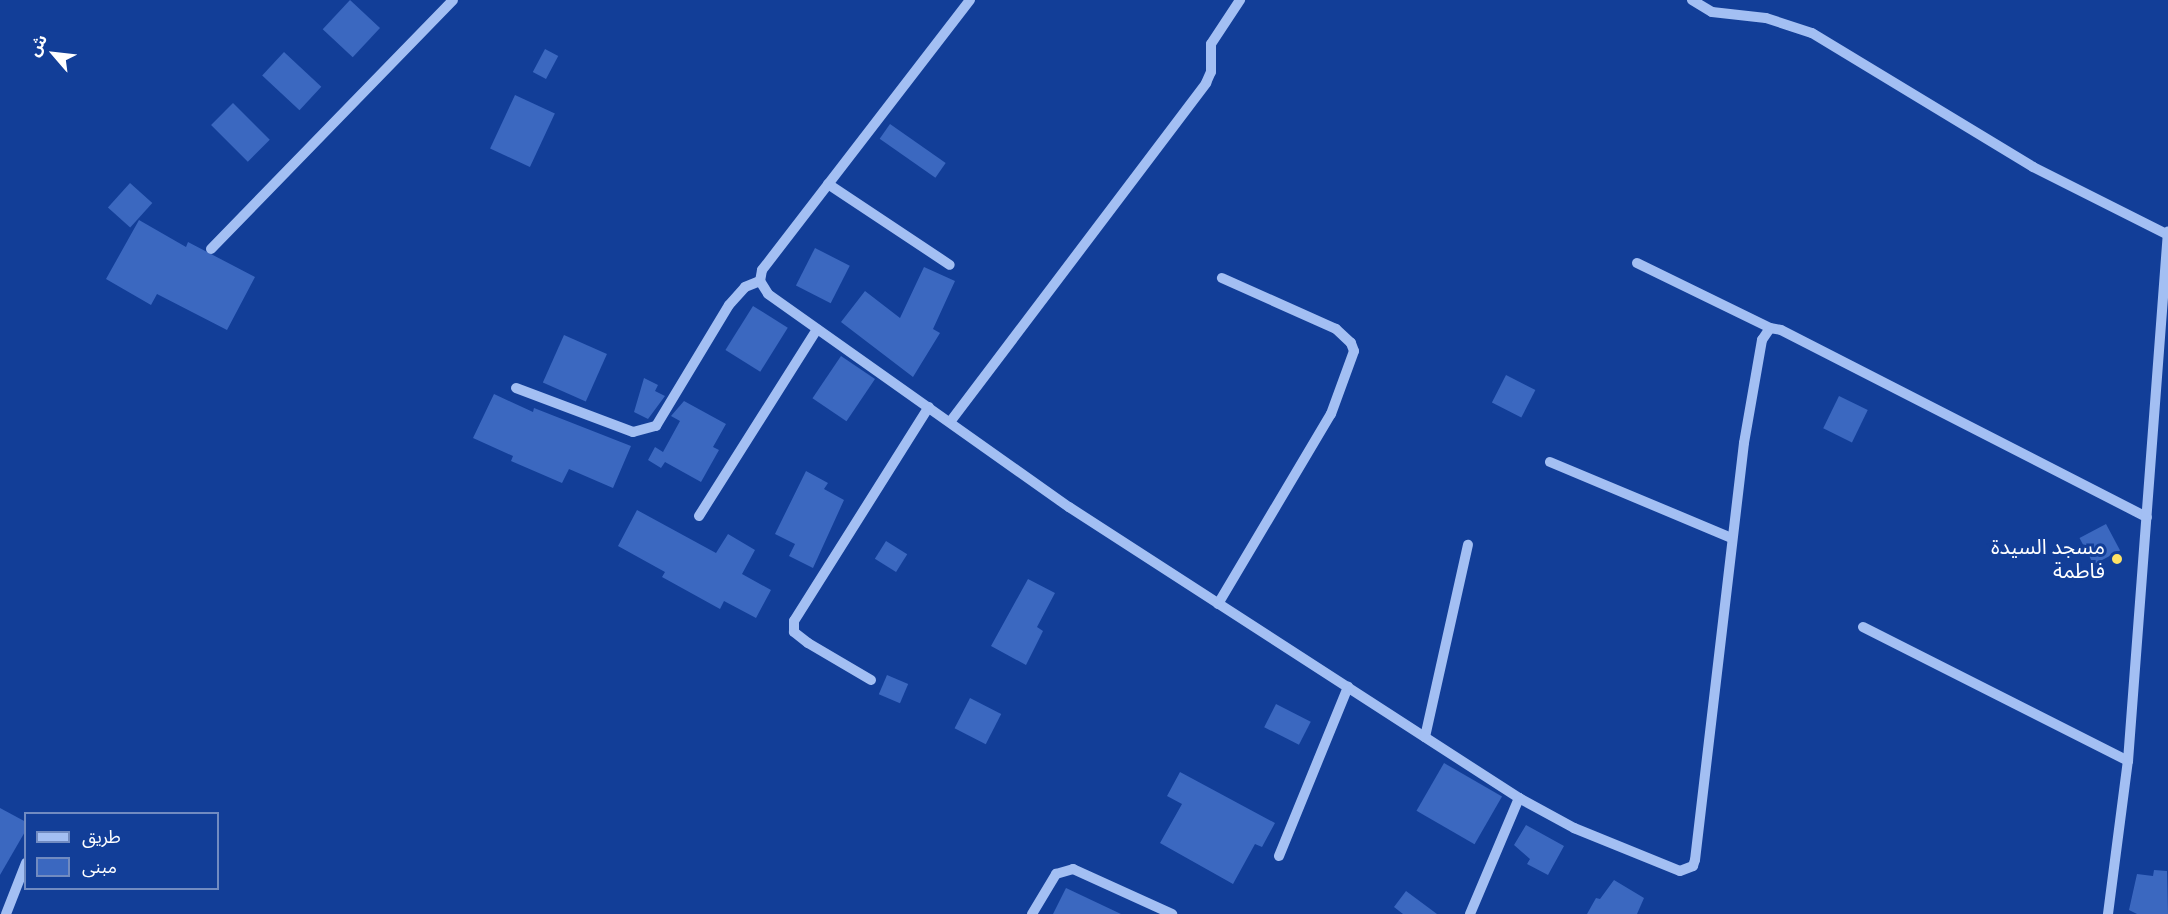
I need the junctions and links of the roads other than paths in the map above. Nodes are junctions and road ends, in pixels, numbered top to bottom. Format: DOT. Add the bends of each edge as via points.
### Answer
graph roads {
  1 [pos="453,0"];
  2 [pos="970,0"];
  3 [pos="1240,0"];
  4 [pos="1692,0"];
  5 [pos="828,184"];
  6 [pos="2168,233"];
  7 [pos="211,249"];
  8 [pos="1637,263"];
  9 [pos="950,265"];
  10 [pos="1222,278"];
  11 [pos="760,281"];
  12 [pos="2166,282"];
  13 [pos="1770,328"];
  14 [pos="817,329"];
  15 [pos="516,388"];
  16 [pos="928,407"];
  17 [pos="950,422"];
  18 [pos="1550,462"];
  19 [pos="699,516"];
  20 [pos="2147,518"];
  21 [pos="1732,538"];
  22 [pos="1468,545"];
  23 [pos="1218,603"];
  24 [pos="1863,627"];
  25 [pos="871,680"];
  26 [pos="1348,687"];
  27 [pos="1425,737"];
  28 [pos="2128,761"];
  29 [pos="1520,798"];
  30 [pos="1279,856"];
  31 [pos="24,868"];
  32 [pos="6,914"];
  33 [pos="1032,914"];
  34 [pos="1172,914"];
  35 [pos="1470,914"];
  36 [pos="2108,914"];
  1 -- 7 [label="street"];
  2 -- 5 [label="street"];
  3 -- 17 [label="street" via="1211,44 1211,72 1206,83"];
  4 -- 6 [label="street" via="1712,12 1766,18 1812,33 2033,166"];
  5 -- 9 [label="street"];
  5 -- 11 [label="street" via="762,270"];
  6 -- 12 [label="street"];
  8 -- 13 [label="street"];
  10 -- 23 [label="street" via="1336,329 1354,351 1332,414"];
  11 -- 14 [label="street" via="768,294"];
  11 -- 15 [label="street" via="745,287 729,305 656,426 633,432"];
  12 -- 20 [label="street"];
  13 -- 20 [label="street" via="1781,330"];
  13 -- 21 [label="street" via="1760,351"];
  14 -- 16 [label="street"];
  14 -- 19 [label="street"];
  16 -- 17 [label="street"];
  16 -- 25 [label="street" via="794,621 794,632 808,643"];
  17 -- 23 [label="street" via="1069,507"];
  18 -- 21 [label="street"];
  20 -- 28 [label="street"];
  21 -- 29 [label="street" via="1693,866 1680,871 1574,828"];
  22 -- 27 [label="street"];
  23 -- 26 [label="street"];
  24 -- 28 [label="street"];
  26 -- 27 [label="street"];
  26 -- 30 [label="street"];
  27 -- 29 [label="street"];
  28 -- 36 [label="street"];
  29 -- 35 [label="street"];
  31 -- 32 [label="street"];
  33 -- 34 [label="street" via="1056,874 1073,869"];
}
